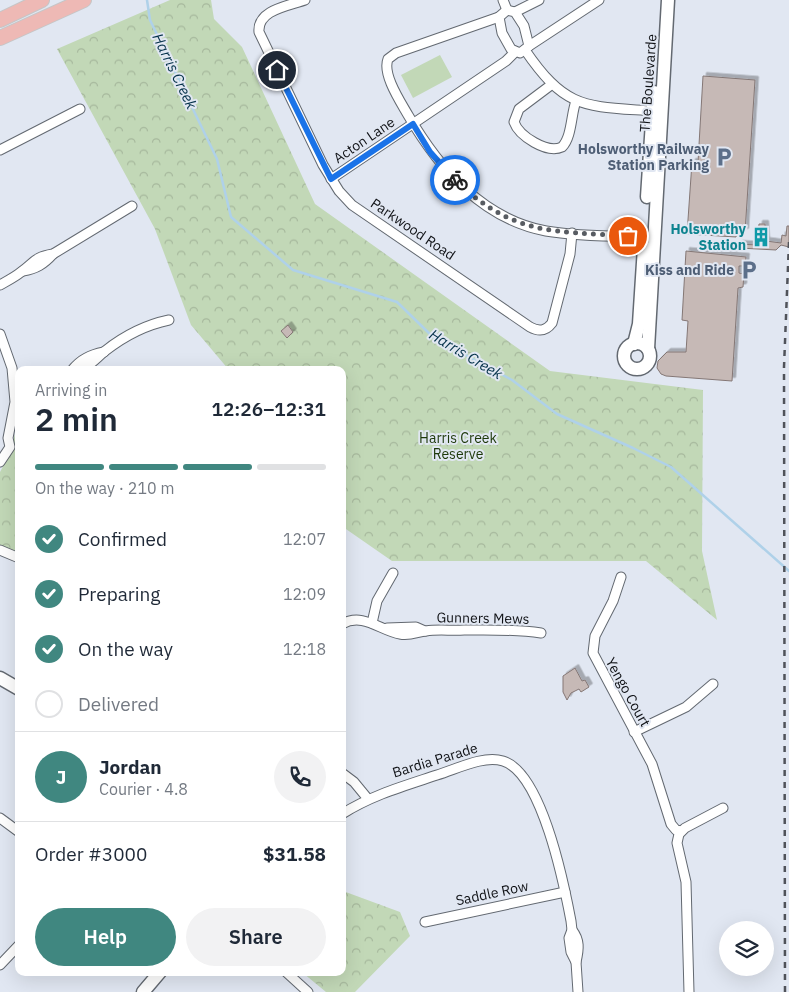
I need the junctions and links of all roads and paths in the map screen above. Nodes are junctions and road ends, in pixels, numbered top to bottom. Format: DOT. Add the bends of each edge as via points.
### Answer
graph roads {
  1 [pos="42,0"];
  2 [pos="84,0"];
  3 [pos="305,0"];
  4 [pos="503,0"];
  5 [pos="539,0"];
  6 [pos="597,0"];
  7 [pos="660,0"];
  8 [pos="668,0"];
  9 [pos="511,11"];
  10 [pos="499,17"];
  11 [pos="0,20"];
  12 [pos="0,38"];
  13 [pos="527,48"];
  14 [pos="515,52"];
  15 [pos="551,85"];
  16 [pos="576,101"];
  17 [pos="80,109"];
  18 [pos="652,111"];
  19 [pos="413,124"];
  20 [pos="0,150"];
  21 [pos="331,179"];
  22 [pos="132,206"];
  23 [pos="572,233"];
  24 [pos="649,237"];
  25 [pos="0,285"];
  26 [pos="169,320"];
  27 [pos="0,334"];
  28 [pos="634,344"];
  29 [pos="648,349"];
  30 [pos="104,352"];
  31 [pos="75,366"];
  32 [pos="86,366"];
  33 [pos="15,385"];
  34 [pos="15,406"];
  35 [pos="8,438"];
  36 [pos="0,447"];
  37 [pos="0,462"];
  38 [pos="0,550"];
  39 [pos="15,556"];
  40 [pos="393,573"];
  41 [pos="621,577"];
  42 [pos="346,623"];
  43 [pos="372,624"];
  44 [pos="541,633"];
  45 [pos="0,678"];
  46 [pos="713,684"];
  47 [pos="15,687"];
  48 [pos="634,732"];
  49 [pos="346,776"];
  50 [pos="368,799"];
  51 [pos="723,808"];
  52 [pos="346,812"];
  53 [pos="0,818"];
  54 [pos="15,829"];
  55 [pos="681,831"];
  56 [pos="565,892"];
  57 [pos="424,922"];
  58 [pos="15,949"];
  59 [pos="0,965"];
  60 [pos="157,976"];
  61 [pos="290,976"];
  62 [pos="143,992"];
  63 [pos="308,992"];
  64 [pos="578,992"];
  65 [pos="689,992"];
  1 -- 11 [label="main road"];
  2 -- 12 [label="main road"];
  3 -- 21 [label="street, Parkwood Road" via="266,15 259,23 261,38"];
  4 -- 9 [label="street"];
  5 -- 9 [label="street"];
  6 -- 13 [label="street"];
  7 -- 18 [label="street, The Boulevarde"];
  8 -- 24 [label="street, The Boulevarde"];
  9 -- 10 [label="street"];
  9 -- 13 [label="street" via="524,26"];
  10 -- 14 [label="street" via="502,33"];
  10 -- 19 [label="street" via="396,53 388,59 388,74"];
  13 -- 14 [label="street"];
  13 -- 15 [label="street"];
  14 -- 19 [label="street, Acton Lane"];
  15 -- 16 [label="street"];
  15 -- 16 [label="street" via="517,112 514,122 523,134 548,149 562,147 567,141"];
  16 -- 18 [label="street" via="600,107"];
  17 -- 20 [label="street"];
  18 -- 24 [label="street, The Boulevarde"];
  19 -- 21 [label="street, Acton Lane"];
  19 -- 23 [label="street" via="446,171 481,202 528,226"];
  21 -- 23 [label="street, Parkwood Road" via="352,205 535,330 546,329 552,323 570,254"];
  22 -- 25 [label="street" via="52,254 33,270 23,271"];
  23 -- 24 [label="street"];
  24 -- 28 [label="street, The Boulevarde"];
  24 -- 29 [label="street, The Boulevarde"];
  26 -- 30 [label="street" via="147,325"];
  27 -- 33 [label="street"];
  28 -- 29 [label="street"];
  28 -- 29 [label="street" via="626,349 624,356 632,368 640,369 648,364"];
  30 -- 31 [label="street" via="91,354"];
  30 -- 32 [label="street" via="95,362"];
  34 -- 35 [label="street"];
  35 -- 36 [label="street"];
  35 -- 37 [label="street" via="10,447"];
  38 -- 39 [label="street"];
  40 -- 43 [label="street" via="377,601"];
  41 -- 48 [label="street, Yengo Court" via="592,648 596,664"];
  42 -- 43 [label="street, Gunners Mews" via="354,620"];
  43 -- 44 [label="street, Gunners Mews" via="424,631 517,630"];
  45 -- 47 [label="street"];
  46 -- 48 [label="street" via="686,707"];
  48 -- 55 [label="street, Yengo Court" via="652,764 670,820 674,828"];
  49 -- 50 [label="street"];
  50 -- 52 [label="street, Bardia Parade"];
  50 -- 56 [label="street, Bardia Parade" via="480,761 511,764 524,775 537,802"];
  51 -- 55 [label="street"];
  53 -- 54 [label="street"];
  55 -- 65 [label="street" via="677,847 686,882"];
  56 -- 57 [label="street, Saddle Row"];
  56 -- 64 [label="street, Bardia Parade"];
  58 -- 59 [label="street"];
  60 -- 62 [label="street"];
  61 -- 63 [label="street"];
}
